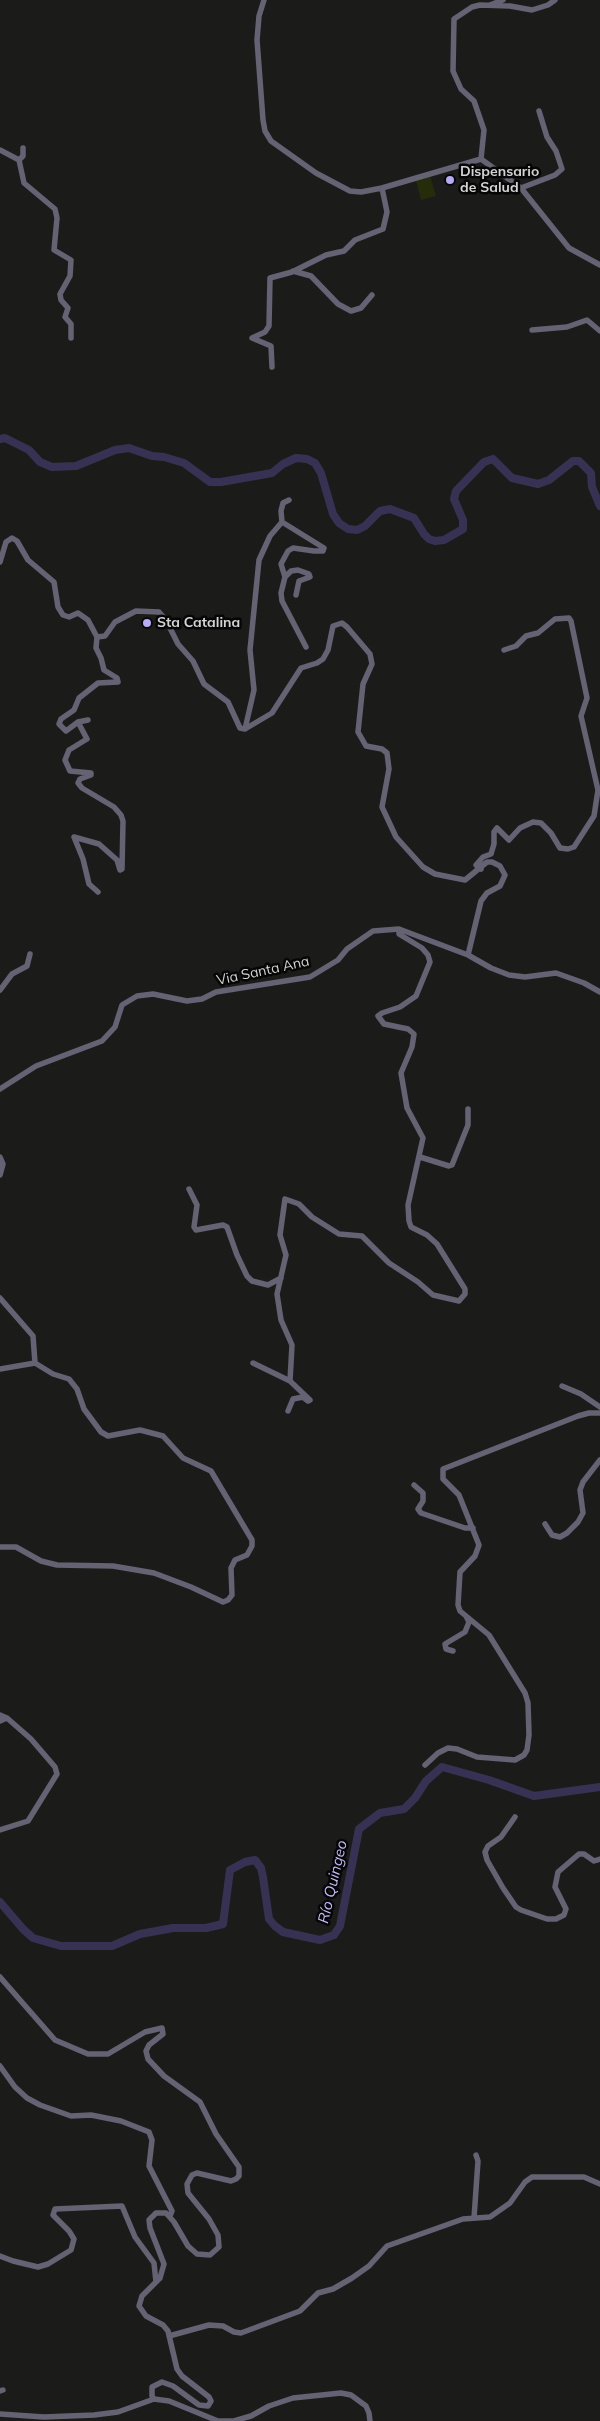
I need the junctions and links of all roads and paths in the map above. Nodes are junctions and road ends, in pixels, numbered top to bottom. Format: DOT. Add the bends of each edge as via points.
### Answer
graph roads {
  1 [pos="264,0"];
  2 [pos="503,0"];
  3 [pos="555,0"];
  4 [pos="490,5"];
  5 [pos="539,111"];
  6 [pos="24,148"];
  7 [pos="0,150"];
  8 [pos="481,159"];
  9 [pos="19,160"];
  10 [pos="382,188"];
  11 [pos="521,188"];
  12 [pos="600,265"];
  13 [pos="293,271"];
  14 [pos="372,295"];
  15 [pos="532,330"];
  16 [pos="600,331"];
  17 [pos="72,338"];
  18 [pos="272,367"];
  19 [pos="289,500"];
  20 [pos="282,522"];
  21 [pos="0,562"];
  22 [pos="285,578"];
  23 [pos="296,595"];
  24 [pos="97,637"];
  25 [pos="306,647"];
  26 [pos="504,650"];
  27 [pos="88,720"];
  28 [pos="78,722"];
  29 [pos="246,729"];
  30 [pos="480,869"];
  31 [pos="98,892"];
  32 [pos="399,929"];
  33 [pos="30,954"];
  34 [pos="468,955"];
  35 [pos="0,990"];
  36 [pos="600,992"];
  37 [pos="0,1089"];
  38 [pos="468,1109"];
  39 [pos="420,1157"];
  40 [pos="0,1158"];
  41 [pos="0,1175"];
  42 [pos="189,1189"];
  43 [pos="281,1278"];
  44 [pos="0,1298"];
  45 [pos="35,1363"];
  46 [pos="253,1363"];
  47 [pos="0,1369"];
  48 [pos="290,1381"];
  49 [pos="562,1386"];
  50 [pos="600,1407"];
  51 [pos="288,1411"];
  52 [pos="600,1413"];
  53 [pos="600,1460"];
  54 [pos="414,1485"];
  55 [pos="545,1524"];
  56 [pos="473,1528"];
  57 [pos="0,1547"];
  58 [pos="466,1616"];
  59 [pos="453,1651"];
  60 [pos="0,1716"];
  61 [pos="7,1718"];
  62 [pos="0,1721"];
  63 [pos="425,1765"];
  64 [pos="516,1817"];
  65 [pos="0,1830"];
  66 [pos="600,1859"];
  67 [pos="0,1977"];
  68 [pos="0,2066"];
  69 [pos="476,2155"];
  70 [pos="600,2184"];
  71 [pos="170,2216"];
  72 [pos="474,2218"];
  73 [pos="0,2256"];
  74 [pos="156,2282"];
  75 [pos="169,2336"];
  76 [pos="154,2399"];
  77 [pos="0,2414"];
  78 [pos="370,2421"];
  1 -- 10 [label="street" via="257,40 263,120 268,137 340,188 361,192"];
  2 -- 4 [label="street"];
  3 -- 4 [label="street" via="532,10"];
  4 -- 8 [label="street" via="472,7 458,15 453,27 455,79 474,101 484,130"];
  5 -- 11 [label="street" via="562,169 555,175"];
  6 -- 9 [label="street"];
  7 -- 9 [label="street"];
  8 -- 10 [label="street"];
  8 -- 11 [label="street"];
  9 -- 17 [label="street" via="24,183 55,209 54,250 71,260 70,276 60,294 68,308 66,317 71,324"];
  10 -- 13 [label="street" via="387,212 383,229 355,240 344,251 326,255"];
  11 -- 12 [label="street" via="569,248"];
  13 -- 14 [label="street" via="312,276 338,304 350,311 360,308"];
  13 -- 18 [label="street" via="270,278 269,326 265,332 252,338 271,346"];
  15 -- 16 [label="street" via="568,327 588,320"];
  19 -- 20 [label="street" via="283,503"];
  20 -- 22 [label="street" via="324,546 323,551 293,548 288,551 281,564"];
  20 -- 29 [label="street" via="270,536 259,560 250,650 254,690"];
  21 -- 24 [label="street" via="6,542 12,538 17,540 28,560 54,582 58,607 63,615 69,617 81,613"];
  22 -- 23 [label="street" via="291,571 309,574 310,577 299,581"];
  22 -- 25 [label="street" via="282,600"];
  24 -- 28 [label="street" via="96,648 104,670 118,682 103,682 95,686 79,698 74,710 59,724 66,731"];
  24 -- 29 [label="street" via="104,636 115,622 136,611 159,612 178,644 193,660 204,684 228,702 240,728"];
  26 -- 30 [label="street" via="516,646 526,636 555,620 568,618 571,621 587,698 581,716 598,790 594,816 574,847 560,848 541,823 533,822 520,828 509,840 497,828 491,854 476,865"];
  27 -- 28 [label="street"];
  28 -- 31 [label="street" via="86,739 69,750 65,760 70,771 91,773 78,783 114,806 123,821 120,870 117,860 99,844 74,837 89,884"];
  29 -- 30 [label="street" via="272,713 302,668 323,659 333,626 342,623 370,654 372,664 362,684 358,732 366,746 382,748 387,753 389,769 382,806 396,837 422,868 435,874 460,880"];
  30 -- 34 [label="street" via="487,862 496,863 503,871 504,881 481,901"];
  32 -- 34 [label="street, Via Santa Ana"];
  32 -- 37 [label="street, Via Santa Ana" via="368,933 346,948 338,960 310,976 216,992 187,1002 153,994 137,996 122,1005 115,1027 102,1041 36,1066"];
  32 -- 39 [label="street" via="401,936 422,948 430,962 416,996 378,1016 384,1024 408,1029 414,1034 401,1073 407,1108 423,1138"];
  33 -- 35 [label="street" via="27,966 12,974"];
  34 -- 36 [label="street, Via Santa Ana" via="509,975 525,977 556,973"];
  38 -- 39 [label="street" via="468,1125 452,1165"];
  39 -- 43 [label="street" via="408,1205 409,1221 411,1227 437,1244 465,1290 463,1299 459,1302 433,1295 389,1263 362,1236 339,1234 288,1198 284,1201 280,1235 286,1255"];
  40 -- 41 [label="street" via="3,1164"];
  42 -- 43 [label="street" via="197,1205 196,1230 227,1227 237,1255 252,1281 268,1285"];
  43 -- 48 [label="street" via="277,1294 281,1320 292,1345"];
  44 -- 45 [label="street" via="33,1336"];
  45 -- 47 [label="street"];
  45 -- 57 [label="street" via="69,1379 77,1389 84,1409 101,1432 108,1436 140,1430 163,1436 183,1458 211,1471 252,1540 252,1546 247,1555 235,1560 231,1568 232,1595 223,1602 154,1573 113,1566 57,1565 41,1561 16,1547"];
  46 -- 48 [label="street"];
  48 -- 51 [label="street" via="310,1400 303,1397 293,1399"];
  49 -- 50 [label="street"];
  52 -- 56 [label="street" via="589,1412 443,1469 443,1479 459,1495"];
  53 -- 55 [label="street" via="580,1490 583,1513 578,1522 560,1537 552,1535"];
  54 -- 56 [label="street" via="423,1493 418,1509 425,1515"];
  56 -- 58 [label="street" via="478,1550 458,1579 458,1606"];
  58 -- 59 [label="street" via="469,1622 465,1632 445,1644 446,1649"];
  58 -- 63 [label="street" via="489,1635 525,1693 528,1750 515,1760 506,1761 476,1758 448,1748"];
  60 -- 61 [label="street"];
  61 -- 62 [label="street"];
  61 -- 65 [label="street" via="39,1748 57,1774 28,1821"];
  64 -- 66 [label="street" via="485,1852 503,1888 516,1907 522,1910 547,1919 564,1915 566,1908 555,1888 558,1872 579,1854 594,1861"];
  67 -- 71 [label="street" via="55,2040 88,2054 108,2054 145,2032 164,2030 149,2045 148,2059 164,2076 200,2102 240,2171 236,2179 231,2180 197,2173 189,2178 188,2193 218,2235 219,2247 210,2255 197,2254 188,2246"];
  68 -- 71 [label="street" via="20,2093 40,2105 71,2116 91,2115 122,2121 149,2132 152,2140 149,2166 172,2211"];
  69 -- 72 [label="street"];
  70 -- 72 [label="street" via="584,2177 532,2176 510,2203 498,2212 490,2217"];
  71 -- 74 [label="street" via="162,2212 149,2220 164,2264"];
  72 -- 75 [label="street" via="387,2246 369,2266 352,2278 318,2293 300,2312 266,2326 241,2333 209,2325"];
  73 -- 74 [label="street" via="38,2267 48,2264 71,2250 74,2239 53,2215 55,2209 122,2206 134,2237 154,2263"];
  74 -- 75 [label="street" via="142,2296 139,2306 146,2316 163,2325"];
  75 -- 76 [label="street" via="177,2369 211,2401 208,2406 199,2405 162,2382 152,2387 150,2394"];
  76 -- 77 [label="street" via="118,2412 94,2415"];
  76 -- 78 [label="street" via="169,2401 218,2421 234,2421 294,2398 341,2393 351,2395 366,2406"];
}
